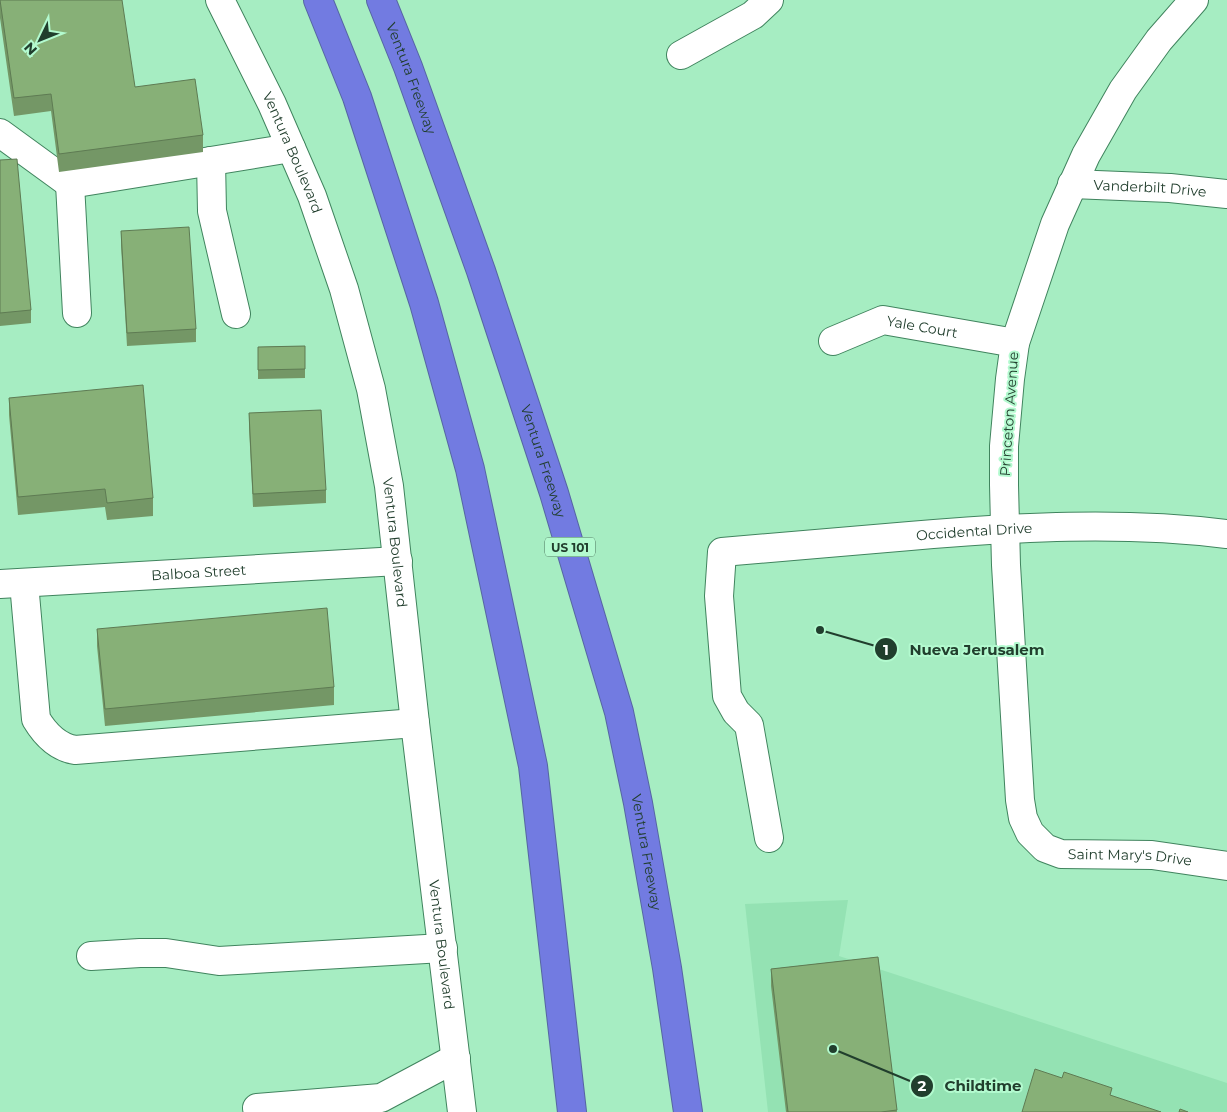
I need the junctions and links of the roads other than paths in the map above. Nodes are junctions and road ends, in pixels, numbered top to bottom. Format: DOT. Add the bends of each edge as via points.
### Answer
graph roads {
  1 [pos="220,0"];
  2 [pos="318,0"];
  3 [pos="382,0"];
  4 [pos="1194,0"];
  5 [pos="754,5"];
  6 [pos="681,55"];
  7 [pos="0,133"];
  8 [pos="291,148"];
  9 [pos="211,161"];
  10 [pos="70,184"];
  11 [pos="1072,184"];
  12 [pos="1227,194"];
  13 [pos="77,313"];
  14 [pos="236,314"];
  15 [pos="833,341"];
  16 [pos="1015,343"];
  17 [pos="1005,528"];
  18 [pos="1227,534"];
  19 [pos="398,561"];
  20 [pos="12,584"];
  21 [pos="415,723"];
  22 [pos="769,838"];
  23 [pos="1037,841"];
  24 [pos="1227,866"];
  25 [pos="443,948"];
  26 [pos="91,956"];
  27 [pos="456,1058"];
  28 [pos="256,1108"];
  29 [pos="462,1112"];
  30 [pos="572,1112"];
  31 [pos="688,1112"];
  1 -- 8 [label="street, Ventura Boulevard"];
  2 -- 30 [label="highway" via="356,97 424,303 470,469 533,766"];
  3 -- 31 [label="highway, Ventura Freeway / US 101" via="481,271 554,494 619,712 668,968"];
  4 -- 11 [label="street, Princeton Avenue" via="1159,40 1123,90"];
  5 -- 6 [label="street"];
  7 -- 10 [label="street"];
  8 -- 9 [label="street"];
  8 -- 19 [label="street, Ventura Boulevard" via="312,196 344,289 371,388 389,486"];
  9 -- 10 [label="street"];
  9 -- 14 [label="street" via="212,211"];
  10 -- 13 [label="street"];
  11 -- 12 [label="street, Vanderbilt Drive"];
  11 -- 16 [label="street, Princeton Avenue" via="1055,224"];
  15 -- 16 [label="street, Yale Court" via="883,320"];
  16 -- 17 [label="street, Princeton Avenue" via="1004,446"];
  17 -- 18 [label="street, Occidental Drive" via="1112,526 1183,528"];
  17 -- 22 [label="street, Occidental Drive" via="722,552 719,596 727,696 749,725"];
  17 -- 23 [label="street, Princeton Avenue" via="1020,800 1023,818"];
  19 -- 20 [label="street, Balboa Street"];
  19 -- 21 [label="street, Ventura Boulevard"];
  20 -- 21 [label="street" via="36,719 44,732 64,748 74,750"];
  21 -- 25 [label="street, Ventura Boulevard"];
  23 -- 24 [label="street, Saint Mary's Drive" via="1061,854 1152,855"];
  25 -- 26 [label="street" via="219,961 166,953"];
  25 -- 27 [label="street, Ventura Boulevard"];
  27 -- 28 [label="street" via="382,1098"];
  27 -- 29 [label="street, Ventura Boulevard"];
}
